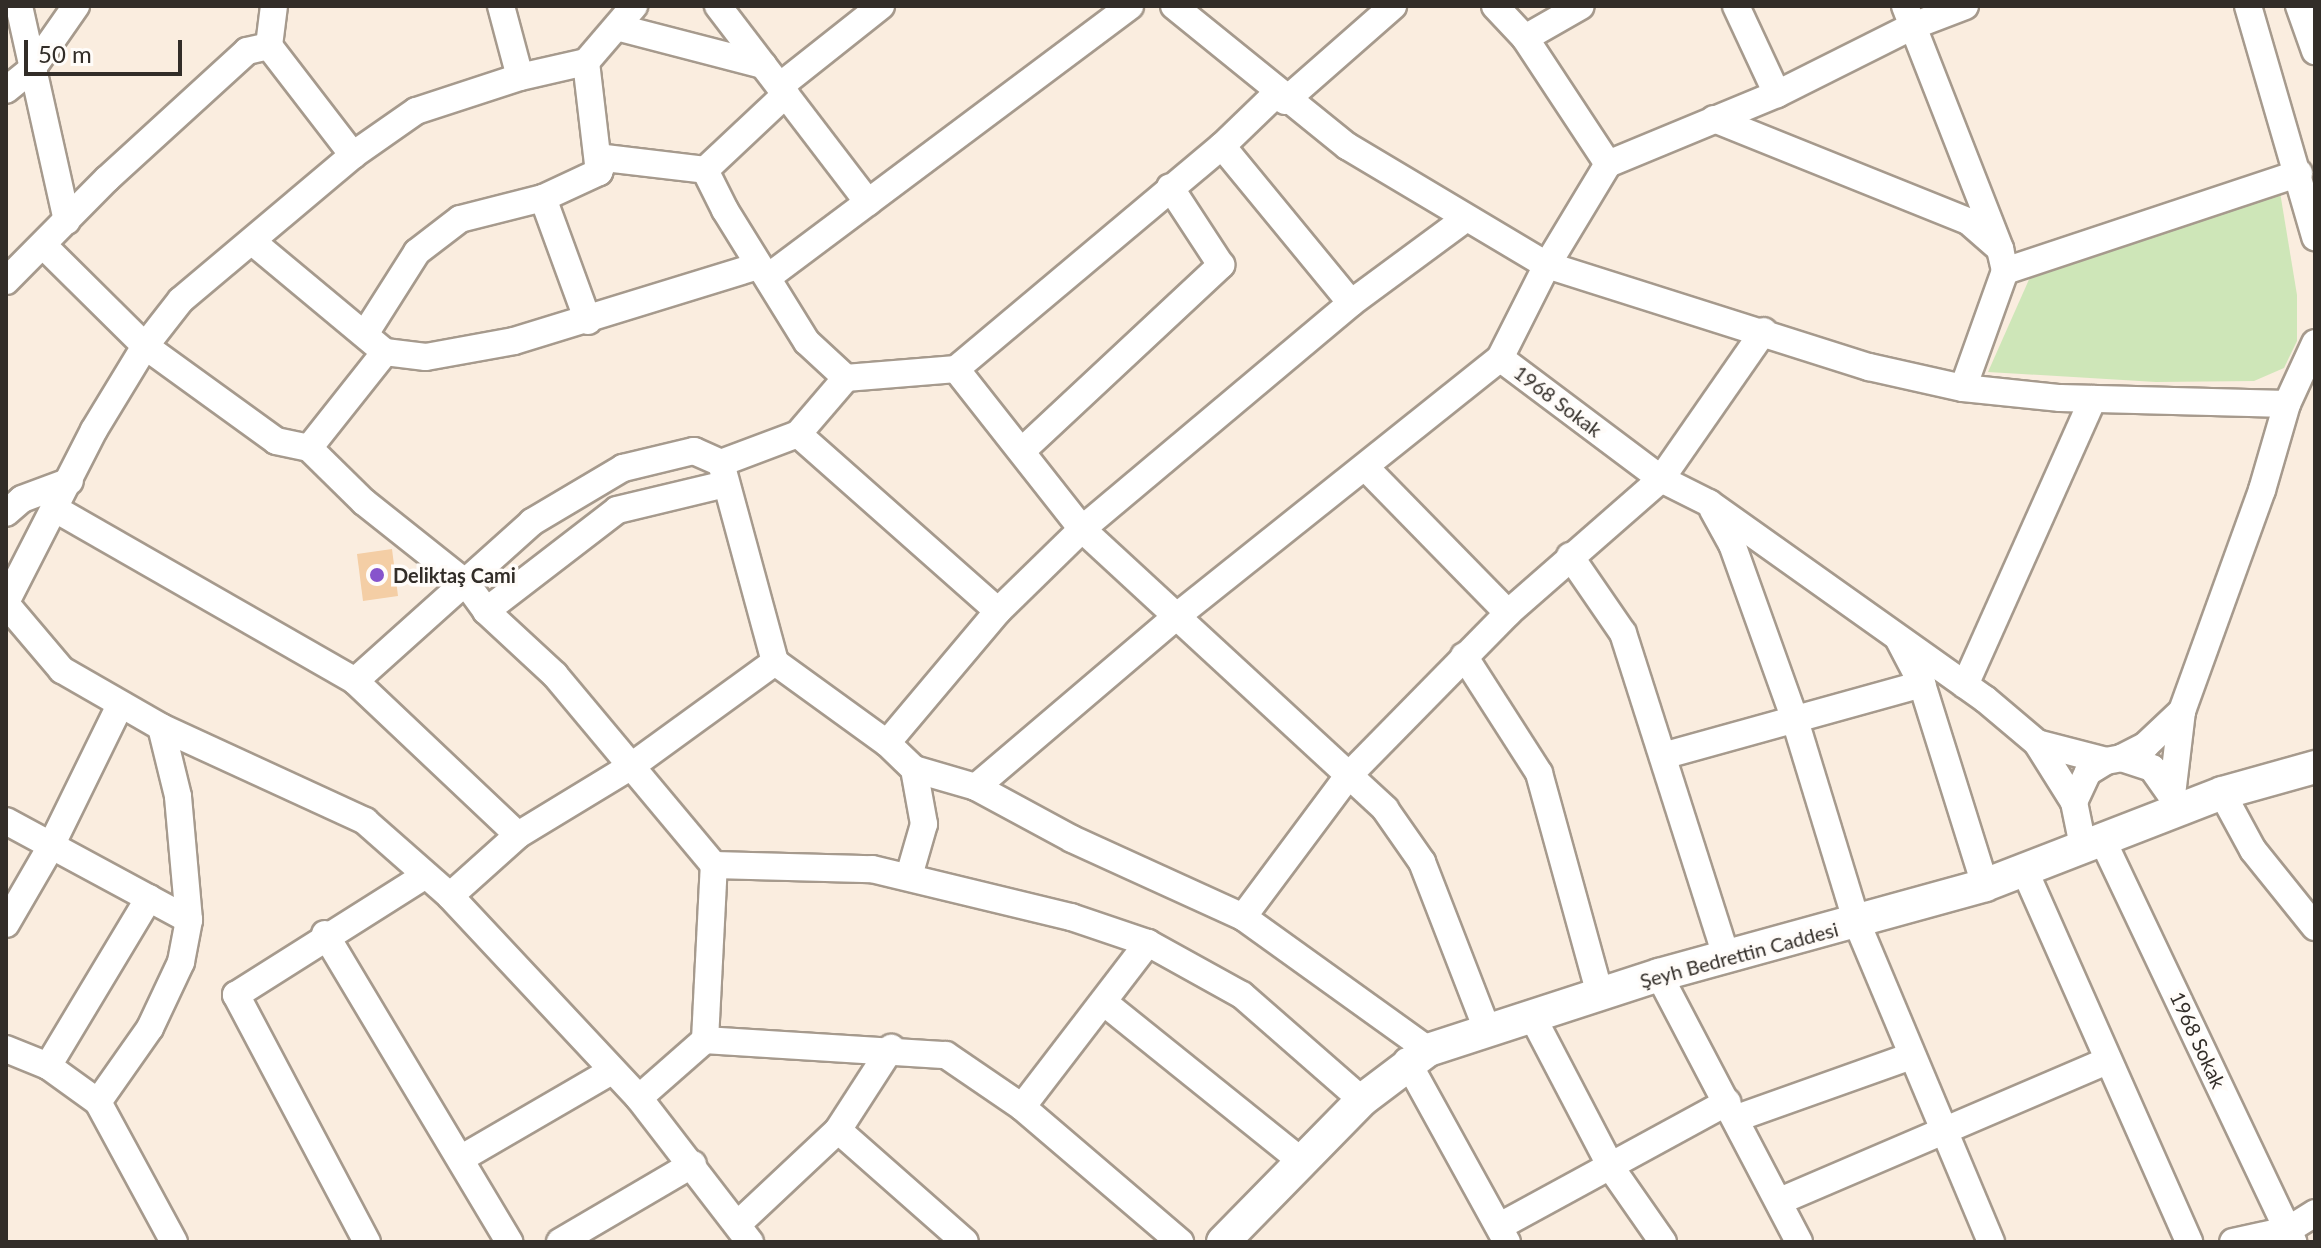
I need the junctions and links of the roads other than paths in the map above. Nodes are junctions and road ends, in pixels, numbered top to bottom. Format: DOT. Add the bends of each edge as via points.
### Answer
graph roads {
  1 [pos="19,6"];
  2 [pos="76,6"];
  3 [pos="274,6"];
  4 [pos="501,6"];
  5 [pos="718,6"];
  6 [pos="881,6"];
  7 [pos="1130,6"];
  8 [pos="1174,6"];
  9 [pos="1393,6"];
  10 [pos="1495,6"];
  11 [pos="1581,6"];
  12 [pos="1736,6"];
  13 [pos="1965,6"];
  14 [pos="2248,6"];
  15 [pos="2299,6"];
  16 [pos="1909,16"];
  17 [pos="627,17"];
  18 [pos="1525,38"];
  19 [pos="269,46"];
  20 [pos="2315,51"];
  21 [pos="586,62"];
  22 [pos="763,65"];
  23 [pos="32,69"];
  24 [pos="520,77"];
  25 [pos="6,90"];
  26 [pos="783,90"];
  27 [pos="1777,94"];
  28 [pos="1280,97"];
  29 [pos="1714,119"];
  30 [pos="1222,146"];
  31 [pos="353,155"];
  32 [pos="1608,164"];
  33 [pos="705,170"];
  34 [pos="599,172"];
  35 [pos="2299,173"];
  36 [pos="1170,187"];
  37 [pos="543,198"];
  38 [pos="868,202"];
  39 [pos="1465,219"];
  40 [pos="67,221"];
  41 [pos="2315,237"];
  42 [pos="254,243"];
  43 [pos="44,246"];
  44 [pos="2003,260"];
  45 [pos="1547,265"];
  46 [pos="763,271"];
  47 [pos="6,281"];
  48 [pos="1351,303"];
  49 [pos="588,321"];
  50 [pos="1764,331"];
  51 [pos="365,334"];
  52 [pos="2315,343"];
  53 [pos="145,346"];
  54 [pos="385,352"];
  55 [pos="1500,358"];
  56 [pos="956,369"];
  57 [pos="846,378"];
  58 [pos="1963,388"];
  59 [pos="2300,391"];
  60 [pos="2093,399"];
  61 [pos="798,434"];
  62 [pos="309,448"];
  63 [pos="1024,449"];
  64 [pos="1366,468"];
  65 [pos="723,473"];
  66 [pos="1661,479"];
  67 [pos="70,481"];
  68 [pos="1709,503"];
  69 [pos="57,510"];
  70 [pos="6,513"];
  71 [pos="1082,529"];
  72 [pos="1570,556"];
  73 [pos="466,583"];
  74 [pos="6,603"];
  75 [pos="486,611"];
  76 [pos="998,611"];
  77 [pos="1508,613"];
  78 [pos="1177,616"];
  79 [pos="1895,634"];
  80 [pos="1464,656"];
  81 [pos="775,662"];
  82 [pos="355,681"];
  83 [pos="1922,684"];
  84 [pos="1965,685"];
  85 [pos="120,705"];
  86 [pos="2182,711"];
  87 [pos="1794,717"];
  88 [pos="161,727"];
  89 [pos="887,743"];
  90 [pos="2037,743"];
  91 [pos="1666,755"];
  92 [pos="2114,759"];
  93 [pos="633,765"];
  94 [pos="2315,767"];
  95 [pos="914,769"];
  96 [pos="1348,776"];
  97 [pos="976,787"];
  98 [pos="2222,793"];
  99 [pos="2074,802"];
  100 [pos="2175,802"];
  101 [pos="6,821"];
  102 [pos="518,835"];
  103 [pos="2093,842"];
  104 [pos="50,848"];
  105 [pos="714,865"];
  106 [pos="2024,869"];
  107 [pos="424,876"];
  108 [pos="909,876"];
  109 [pos="1985,885"];
  110 [pos="450,896"];
  111 [pos="149,898"];
  112 [pos="1243,917"];
  113 [pos="189,920"];
  114 [pos="1857,923"];
  115 [pos="6,924"];
  116 [pos="2315,927"];
  117 [pos="325,934"];
  118 [pos="1148,943"];
  119 [pos="1727,958"];
  120 [pos="1659,975"];
  121 [pos="1600,995"];
  122 [pos="1106,1004"];
  123 [pos="1531,1014"];
  124 [pos="1487,1030"];
  125 [pos="705,1040"];
  126 [pos="891,1048"];
  127 [pos="6,1049"];
  128 [pos="1417,1055"];
  129 [pos="1911,1056"];
  130 [pos="2105,1062"];
  131 [pos="48,1066"];
  132 [pos="610,1072"];
  133 [pos="639,1098"];
  134 [pos="1362,1100"];
  135 [pos="98,1102"];
  136 [pos="1022,1107"];
  137 [pos="1732,1110"];
  138 [pos="838,1130"];
  139 [pos="1947,1130"];
  140 [pos="462,1158"];
  141 [pos="1301,1161"];
  142 [pos="693,1164"];
  143 [pos="1612,1169"];
  144 [pos="1780,1201"];
  145 [pos="2315,1213"];
  146 [pos="744,1232"];
  147 [pos="1503,1234"];
  148 [pos="2290,1236"];
  149 [pos="167,1239"];
  150 [pos="367,1242"];
  151 [pos="509,1242"];
  152 [pos="560,1242"];
  153 [pos="965,1242"];
  154 [pos="1180,1242"];
  155 [pos="1223,1242"];
  156 [pos="1663,1242"];
  157 [pos="1799,1242"];
  158 [pos="1991,1242"];
  159 [pos="2189,1242"];
  160 [pos="2233,1242"];
  1 -- 23 [label="street"];
  2 -- 23 [label="street"];
  3 -- 19 [label="street"];
  4 -- 24 [label="street"];
  5 -- 22 [label="street"];
  6 -- 26 [label="street"];
  7 -- 38 [label="street"];
  8 -- 28 [label="street"];
  9 -- 28 [label="street"];
  10 -- 18 [label="street"];
  11 -- 18 [label="street"];
  12 -- 27 [label="street"];
  13 -- 16 [label="street"];
  14 -- 35 [label="street"];
  15 -- 20 [label="street"];
  16 -- 27 [label="street"];
  16 -- 44 [label="street"];
  17 -- 21 [label="street"];
  17 -- 22 [label="street"];
  18 -- 32 [label="street"];
  19 -- 31 [label="street"];
  19 -- 40 [label="street" via="247,51"];
  21 -- 24 [label="street"];
  21 -- 34 [label="street"];
  22 -- 26 [label="street"];
  23 -- 25 [label="street"];
  23 -- 40 [label="street"];
  24 -- 31 [label="street" via="416,111"];
  26 -- 33 [label="street"];
  26 -- 38 [label="street"];
  27 -- 29 [label="street"];
  28 -- 30 [label="street"];
  28 -- 39 [label="street"];
  29 -- 32 [label="street"];
  29 -- 44 [label="street" via="1968,221"];
  30 -- 36 [label="street"];
  30 -- 48 [label="street"];
  31 -- 42 [label="street"];
  32 -- 45 [label="street, 1968 Sokak"];
  33 -- 34 [label="street" via="605,158"];
  33 -- 46 [label="street"];
  34 -- 37 [label="street"];
  35 -- 41 [label="street"];
  35 -- 44 [label="street"];
  36 -- 56 [label="street"];
  36 -- 63 [label="street" via="1221,265"];
  37 -- 49 [label="street"];
  37 -- 51 [label="street" via="460,219 417,252"];
  38 -- 46 [label="street"];
  39 -- 45 [label="street"];
  39 -- 48 [label="street"];
  40 -- 43 [label="street"];
  42 -- 51 [label="street"];
  42 -- 53 [label="street" via="181,300"];
  43 -- 47 [label="street"];
  43 -- 53 [label="street"];
  44 -- 58 [label="street"];
  45 -- 50 [label="street"];
  45 -- 55 [label="street, 1968 Sokak"];
  46 -- 49 [label="street"];
  46 -- 57 [label="street" via="807,342"];
  48 -- 71 [label="street"];
  49 -- 54 [label="street" via="426,357"];
  50 -- 58 [label="street" via="1869,367"];
  50 -- 66 [label="street"];
  51 -- 54 [label="street"];
  52 -- 59 [label="street"];
  53 -- 62 [label="street" via="276,441"];
  53 -- 67 [label="street"];
  54 -- 62 [label="street"];
  55 -- 64 [label="street"];
  55 -- 66 [label="street, 1968 Sokak"];
  56 -- 57 [label="street"];
  56 -- 63 [label="street"];
  57 -- 61 [label="street"];
  58 -- 60 [label="street"];
  59 -- 60 [label="street"];
  59 -- 86 [label="street"];
  60 -- 84 [label="street"];
  61 -- 65 [label="street"];
  61 -- 76 [label="street"];
  62 -- 73 [label="street" via="364,502"];
  63 -- 71 [label="street"];
  64 -- 77 [label="street"];
  64 -- 78 [label="street"];
  65 -- 73 [label="street" via="694,451 623,468 532,522"];
  65 -- 75 [label="street" via="617,510"];
  65 -- 81 [label="street"];
  66 -- 68 [label="street, 1968 Sokak"];
  66 -- 72 [label="street"];
  67 -- 69 [label="street"];
  67 -- 70 [label="street" via="22,499"];
  68 -- 79 [label="street, 1968 Sokak"];
  68 -- 87 [label="street" via="1732,544"];
  69 -- 74 [label="street"];
  69 -- 82 [label="street"];
  71 -- 76 [label="street"];
  71 -- 78 [label="street"];
  72 -- 77 [label="street"];
  72 -- 91 [label="street" via="1623,633"];
  73 -- 75 [label="street"];
  73 -- 82 [label="street"];
  74 -- 85 [label="street" via="62,670"];
  75 -- 93 [label="street" via="555,675"];
  76 -- 89 [label="street"];
  77 -- 80 [label="street"];
  78 -- 96 [label="street"];
  78 -- 97 [label="street"];
  79 -- 83 [label="street"];
  79 -- 84 [label="street, 1968 Sokak"];
  80 -- 96 [label="street"];
  80 -- 121 [label="street" via="1539,773"];
  81 -- 89 [label="street"];
  81 -- 93 [label="street"];
  82 -- 102 [label="street"];
  83 -- 87 [label="street"];
  83 -- 109 [label="street"];
  84 -- 90 [label="street, 1968 Sokak"];
  85 -- 88 [label="street"];
  85 -- 104 [label="street"];
  86 -- 92 [label="street" via="2146,745"];
  86 -- 100 [label="street"];
  87 -- 91 [label="street"];
  87 -- 114 [label="street"];
  88 -- 107 [label="street" via="365,821"];
  88 -- 113 [label="street" via="178,796"];
  89 -- 95 [label="street"];
  90 -- 92 [label="street"];
  90 -- 99 [label="street"];
  91 -- 119 [label="street"];
  92 -- 99 [label="street" via="2088,772"];
  92 -- 100 [label="street" via="2152,768"];
  93 -- 102 [label="street"];
  93 -- 105 [label="street"];
  94 -- 98 [label="main road, Şeyh Bedrettin Caddesi"];
  95 -- 97 [label="street"];
  95 -- 108 [label="street" via="924,824"];
  96 -- 112 [label="street"];
  96 -- 124 [label="street" via="1385,809 1422,862"];
  97 -- 112 [label="street" via="1072,839"];
  98 -- 100 [label="main road, Şeyh Bedrettin Caddesi"];
  98 -- 116 [label="street" via="2253,850"];
  99 -- 103 [label="street, 1968 Sokak"];
  100 -- 103 [label="main road, Şeyh Bedrettin Caddesi"];
  101 -- 104 [label="street"];
  102 -- 110 [label="street"];
  103 -- 106 [label="main road, Şeyh Bedrettin Caddesi"];
  103 -- 148 [label="street, 1968 Sokak"];
  104 -- 111 [label="street"];
  104 -- 115 [label="street"];
  105 -- 108 [label="street" via="872,869"];
  105 -- 125 [label="street"];
  106 -- 109 [label="main road, Şeyh Bedrettin Caddesi"];
  106 -- 130 [label="street"];
  107 -- 110 [label="street"];
  107 -- 117 [label="street"];
  108 -- 118 [label="street"];
  109 -- 114 [label="main road, Şeyh Bedrettin Caddesi"];
  110 -- 132 [label="street"];
  111 -- 113 [label="street"];
  111 -- 131 [label="street"];
  112 -- 128 [label="street"];
  113 -- 135 [label="street" via="181,962 150,1028"];
  114 -- 119 [label="main road, Şeyh Bedrettin Caddesi"];
  114 -- 129 [label="street"];
  117 -- 140 [label="street"];
  117 -- 150 [label="street" via="236,995"];
  118 -- 122 [label="street"];
  118 -- 134 [label="street" via="1242,995"];
  119 -- 120 [label="main road, Şeyh Bedrettin Caddesi"];
  120 -- 121 [label="main road, Şeyh Bedrettin Caddesi"];
  120 -- 137 [label="street"];
  121 -- 123 [label="main road, Şeyh Bedrettin Caddesi"];
  122 -- 136 [label="street"];
  122 -- 141 [label="street"];
  123 -- 124 [label="main road, Şeyh Bedrettin Caddesi"];
  123 -- 143 [label="street"];
  124 -- 128 [label="main road, Şeyh Bedrettin Caddesi"];
  125 -- 126 [label="street"];
  125 -- 133 [label="street"];
  126 -- 136 [label="street" via="946,1055"];
  126 -- 138 [label="street"];
  127 -- 131 [label="street"];
  128 -- 134 [label="main road, Şeyh Bedrettin Caddesi"];
  128 -- 147 [label="street"];
  129 -- 137 [label="street"];
  129 -- 139 [label="street"];
  130 -- 139 [label="street"];
  130 -- 159 [label="street"];
  131 -- 135 [label="street"];
  132 -- 133 [label="street"];
  132 -- 140 [label="street"];
  133 -- 142 [label="street"];
  134 -- 141 [label="main road, Şeyh Bedrettin Caddesi"];
  135 -- 149 [label="street"];
  136 -- 154 [label="street"];
  137 -- 143 [label="street"];
  137 -- 144 [label="street"];
  138 -- 146 [label="street"];
  138 -- 153 [label="street"];
  139 -- 144 [label="street"];
  139 -- 158 [label="street"];
  140 -- 151 [label="street"];
  141 -- 155 [label="main road, Şeyh Bedrettin Caddesi"];
  142 -- 146 [label="street"];
  142 -- 152 [label="street"];
  143 -- 147 [label="street"];
  143 -- 156 [label="street"];
  144 -- 157 [label="street"];
  145 -- 148 [label="street"];
  148 -- 160 [label="street"];
}
